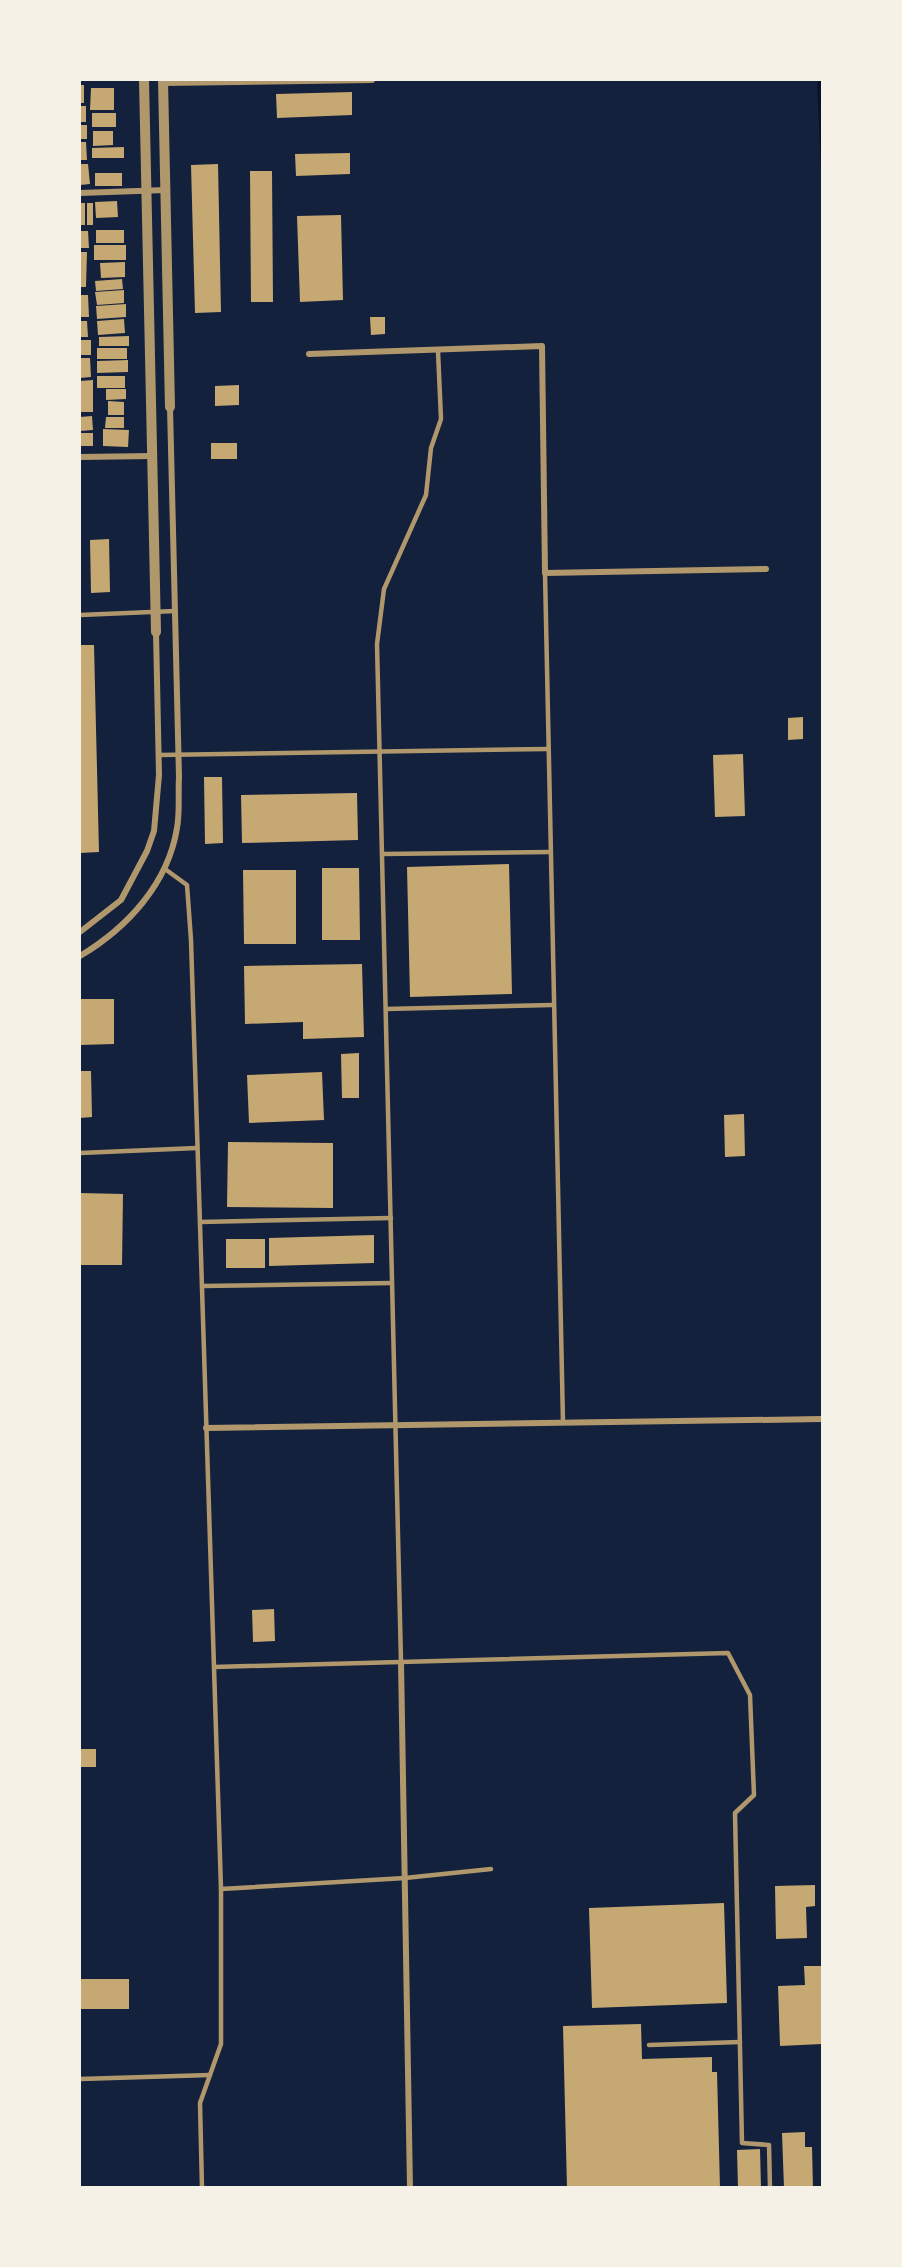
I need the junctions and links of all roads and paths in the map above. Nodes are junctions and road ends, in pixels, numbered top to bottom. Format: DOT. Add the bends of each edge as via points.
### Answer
graph roads {
  1 [pos="144,80"];
  2 [pos="372,80"];
  3 [pos="163,81"];
  4 [pos="166,190"];
  5 [pos="146,191"];
  6 [pos="80,193"];
  7 [pos="438,351"];
  8 [pos="309,354"];
  9 [pos="170,407"];
  10 [pos="152,456"];
  11 [pos="80,457"];
  12 [pos="766,569"];
  13 [pos="545,573"];
  14 [pos="175,611"];
  15 [pos="156,612"];
  16 [pos="80,615"];
  17 [pos="156,632"];
  18 [pos="548,748"];
  19 [pos="380,752"];
  20 [pos="178,754"];
  21 [pos="159,755"];
  22 [pos="550,852"];
  23 [pos="382,854"];
  24 [pos="165,869"];
  25 [pos="80,933"];
  26 [pos="80,956"];
  27 [pos="552,1005"];
  28 [pos="386,1009"];
  29 [pos="198,1148"];
  30 [pos="80,1153"];
  31 [pos="391,1218"];
  32 [pos="200,1222"];
  33 [pos="392,1283"];
  34 [pos="202,1286"];
  35 [pos="822,1419"];
  36 [pos="563,1423"];
  37 [pos="395,1425"];
  38 [pos="206,1428"];
  39 [pos="401,1662"];
  40 [pos="214,1667"];
  41 [pos="490,1869"];
  42 [pos="405,1878"];
  43 [pos="220,1889"];
  44 [pos="740,2042"];
  45 [pos="649,2045"];
  46 [pos="210,2075"];
  47 [pos="80,2079"];
  48 [pos="202,2187"];
  49 [pos="410,2187"];
  50 [pos="770,2187"];
  1 -- 5 [label="street"];
  2 -- 3 [label="street"];
  3 -- 4 [label="street"];
  4 -- 5 [label="street"];
  4 -- 9 [label="street"];
  5 -- 6 [label="street"];
  5 -- 10 [label="street"];
  7 -- 8 [label="street"];
  7 -- 13 [label="street" via="542,346"];
  7 -- 19 [label="lane" via="441,419 431,448 426,495 384,589 377,644"];
  9 -- 14 [label="street"];
  10 -- 11 [label="street"];
  10 -- 15 [label="street"];
  12 -- 13 [label="street"];
  13 -- 18 [label="lane"];
  14 -- 15 [label="lane"];
  14 -- 20 [label="street"];
  15 -- 16 [label="lane"];
  15 -- 17 [label="street"];
  17 -- 21 [label="street"];
  18 -- 19 [label="lane"];
  18 -- 22 [label="lane"];
  19 -- 20 [label="lane"];
  19 -- 23 [label="lane"];
  20 -- 21 [label="lane"];
  20 -- 24 [label="street" via="177,827"];
  21 -- 25 [label="street" via="155,822 147,852 121,900"];
  22 -- 23 [label="lane"];
  22 -- 27 [label="lane"];
  23 -- 28 [label="lane"];
  24 -- 26 [label="street" via="130,917 108,939"];
  24 -- 29 [label="lane" via="187,885"];
  27 -- 28 [label="lane"];
  27 -- 36 [label="lane"];
  28 -- 31 [label="lane"];
  29 -- 30 [label="lane"];
  29 -- 32 [label="lane"];
  31 -- 32 [label="lane"];
  31 -- 33 [label="lane"];
  32 -- 34 [label="lane"];
  33 -- 34 [label="lane"];
  33 -- 37 [label="lane"];
  34 -- 38 [label="lane"];
  35 -- 36 [label="street"];
  36 -- 37 [label="street"];
  37 -- 38 [label="street"];
  37 -- 39 [label="lane"];
  38 -- 40 [label="lane"];
  39 -- 40 [label="lane"];
  39 -- 42 [label="street"];
  39 -- 44 [label="lane" via="728,1653 750,1695 754,1795 735,1813"];
  40 -- 43 [label="lane"];
  41 -- 42 [label="lane"];
  42 -- 43 [label="lane"];
  42 -- 49 [label="street"];
  43 -- 46 [label="lane" via="221,2044"];
  44 -- 45 [label="lane"];
  44 -- 50 [label="lane" via="742,2143 769,2145"];
  46 -- 47 [label="lane"];
  46 -- 48 [label="lane" via="200,2103"];
}
